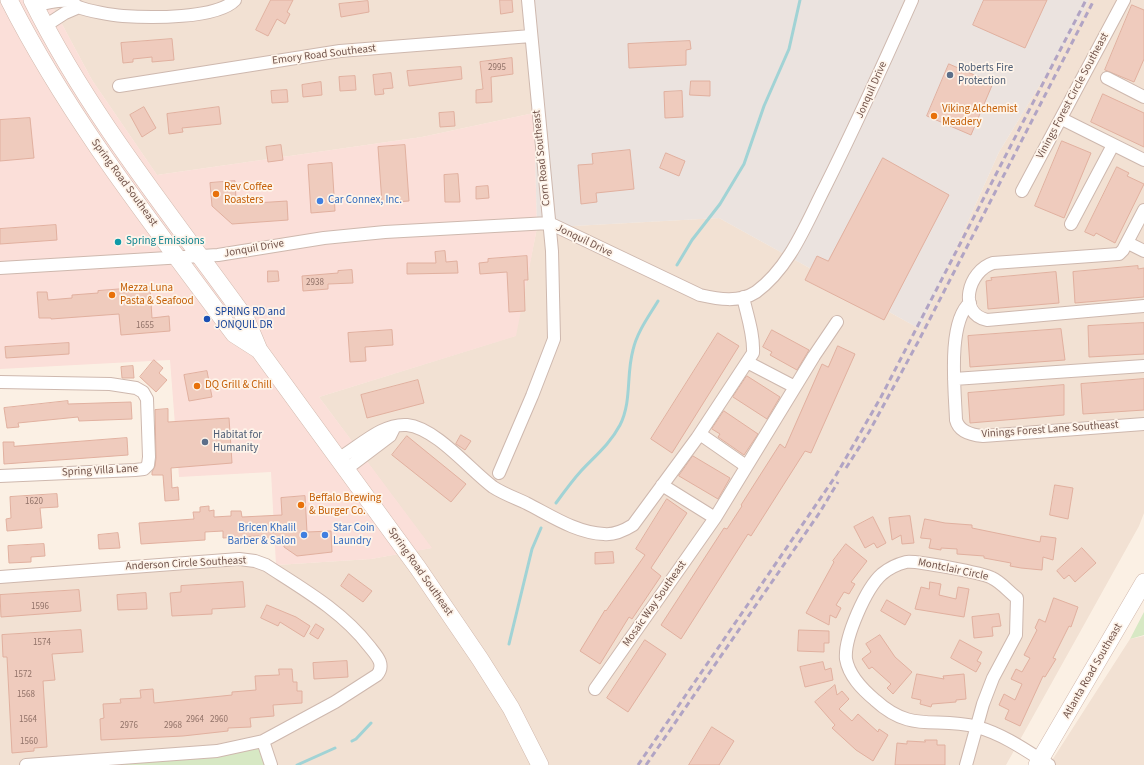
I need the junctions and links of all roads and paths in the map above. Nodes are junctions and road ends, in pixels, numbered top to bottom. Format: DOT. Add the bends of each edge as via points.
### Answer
graph roads {
  1 [pos="8,0"];
  2 [pos="235,0"];
  3 [pos="528,0"];
  4 [pos="912,0"];
  5 [pos="1124,0"];
  6 [pos="33,3"];
  7 [pos="79,7"];
  8 [pos="45,26"];
  9 [pos="531,36"];
  10 [pos="1107,78"];
  11 [pos="119,86"];
  12 [pos="1142,93"];
  13 [pos="1062,119"];
  14 [pos="1113,145"];
  15 [pos="1144,160"];
  16 [pos="1022,191"];
  17 [pos="1144,210"];
  18 [pos="549,223"];
  19 [pos="1071,224"];
  20 [pos="1128,243"];
  21 [pos="1144,251"];
  22 [pos="201,256"];
  23 [pos="178,257"];
  24 [pos="0,268"];
  25 [pos="743,297"];
  26 [pos="970,303"];
  27 [pos="1144,306"];
  28 [pos="837,322"];
  29 [pos="258,350"];
  30 [pos="747,362"];
  31 [pos="1144,366"];
  32 [pos="954,379"];
  33 [pos="0,382"];
  34 [pos="795,387"];
  35 [pos="1144,424"];
  36 [pos="700,434"];
  37 [pos="342,465"];
  38 [pos="746,466"];
  39 [pos="499,473"];
  40 [pos="0,476"];
  41 [pos="662,485"];
  42 [pos="715,518"];
  43 [pos="0,577"];
  44 [pos="1144,582"];
  45 [pos="595,689"];
  46 [pos="977,727"];
  47 [pos="263,741"];
  48 [pos="1042,764"];
  49 [pos="26,765"];
  50 [pos="271,765"];
  51 [pos="540,765"];
  52 [pos="966,765"];
  1 -- 23 [label="main road, Spring Road Southeast" via="64,98"];
  2 -- 7 [label="street" via="214,11 194,15 123,16"];
  3 -- 9 [label="street, Corn Road Southeast"];
  4 -- 25 [label="street, Jonquil Drive" via="860,116 799,238 778,273 754,293"];
  5 -- 13 [label="street, Vinings Forest Circle Southeast"];
  6 -- 7 [label="street" via="69,1"];
  6 -- 8 [label="main road, Spring Road Southeast"];
  7 -- 8 [label="street"];
  8 -- 22 [label="main road, Spring Road Southeast" via="115,138"];
  9 -- 11 [label="street, Emory Road Southeast" via="340,50"];
  9 -- 18 [label="street, Corn Road Southeast"];
  10 -- 12 [label="street, Vinings Forest Circle Southeast"];
  13 -- 14 [label="street"];
  13 -- 16 [label="street, Vinings Forest Circle Southeast"];
  14 -- 15 [label="street"];
  14 -- 19 [label="street"];
  17 -- 20 [label="street, Vinings Forest Lane Southeast"];
  18 -- 22 [label="street, Jonquil Drive" via="307,239 252,251"];
  18 -- 25 [label="street, Jonquil Drive" via="700,295 718,299"];
  18 -- 39 [label="street, Corn Road Southeast" via="554,339"];
  20 -- 21 [label="street"];
  20 -- 26 [label="street, Vinings Forest Lane Southeast" via="1123,250 1114,255 993,263 984,266 970,288"];
  22 -- 23 [label="street, Jonquil Drive"];
  22 -- 29 [label="main road, Spring Road Southeast" via="246,319"];
  23 -- 24 [label="street, Jonquil Drive"];
  23 -- 29 [label="main road, Spring Road Southeast" via="234,334"];
  25 -- 30 [label="street" via="754,344 753,353"];
  26 -- 27 [label="street" via="974,314 979,319 987,320"];
  26 -- 32 [label="street, Vinings Forest Lane Southeast" via="962,311 956,328"];
  28 -- 34 [label="street, Mosaic Way Southeast"];
  29 -- 37 [label="main road, Spring Road Southeast"];
  30 -- 34 [label="street"];
  30 -- 36 [label="street"];
  31 -- 32 [label="street"];
  32 -- 35 [label="street, Vinings Forest Lane Southeast" via="957,424 965,432 975,436"];
  33 -- 40 [label="street, Spring Villa Lane" via="110,384 136,388 143,392 147,399 149,442 148,465 144,469"];
  34 -- 38 [label="street, Mosaic Way Southeast"];
  36 -- 38 [label="street"];
  36 -- 41 [label="street"];
  37 -- 41 [label="street" via="385,428 406,425 418,428 465,461 493,487 582,530 605,534 624,530 632,525"];
  37 -- 51 [label="main road, Spring Road Southeast" via="360,486 480,659"];
  38 -- 42 [label="street, Mosaic Way Southeast"];
  41 -- 42 [label="street"];
  42 -- 45 [label="street, Mosaic Way Southeast"];
  43 -- 47 [label="street, Anderson Circle Southeast" via="239,559 255,561 276,572 349,622 382,663 377,675 335,702"];
  44 -- 48 [label="main road, Atlanta Road Southeast"];
  46 -- 46 [label="street, Montclair Circle" via="903,719 875,701 849,669 846,658 847,640 855,618 873,585 881,574 892,567 907,561 991,577 1017,598 1016,636 993,678"];
  46 -- 48 [label="street, Montclair Circle" via="996,734"];
  46 -- 52 [label="street, Montclair Circle"];
  47 -- 49 [label="street, Anderson Circle Southeast" via="217,751"];
  47 -- 50 [label="street"];
}
